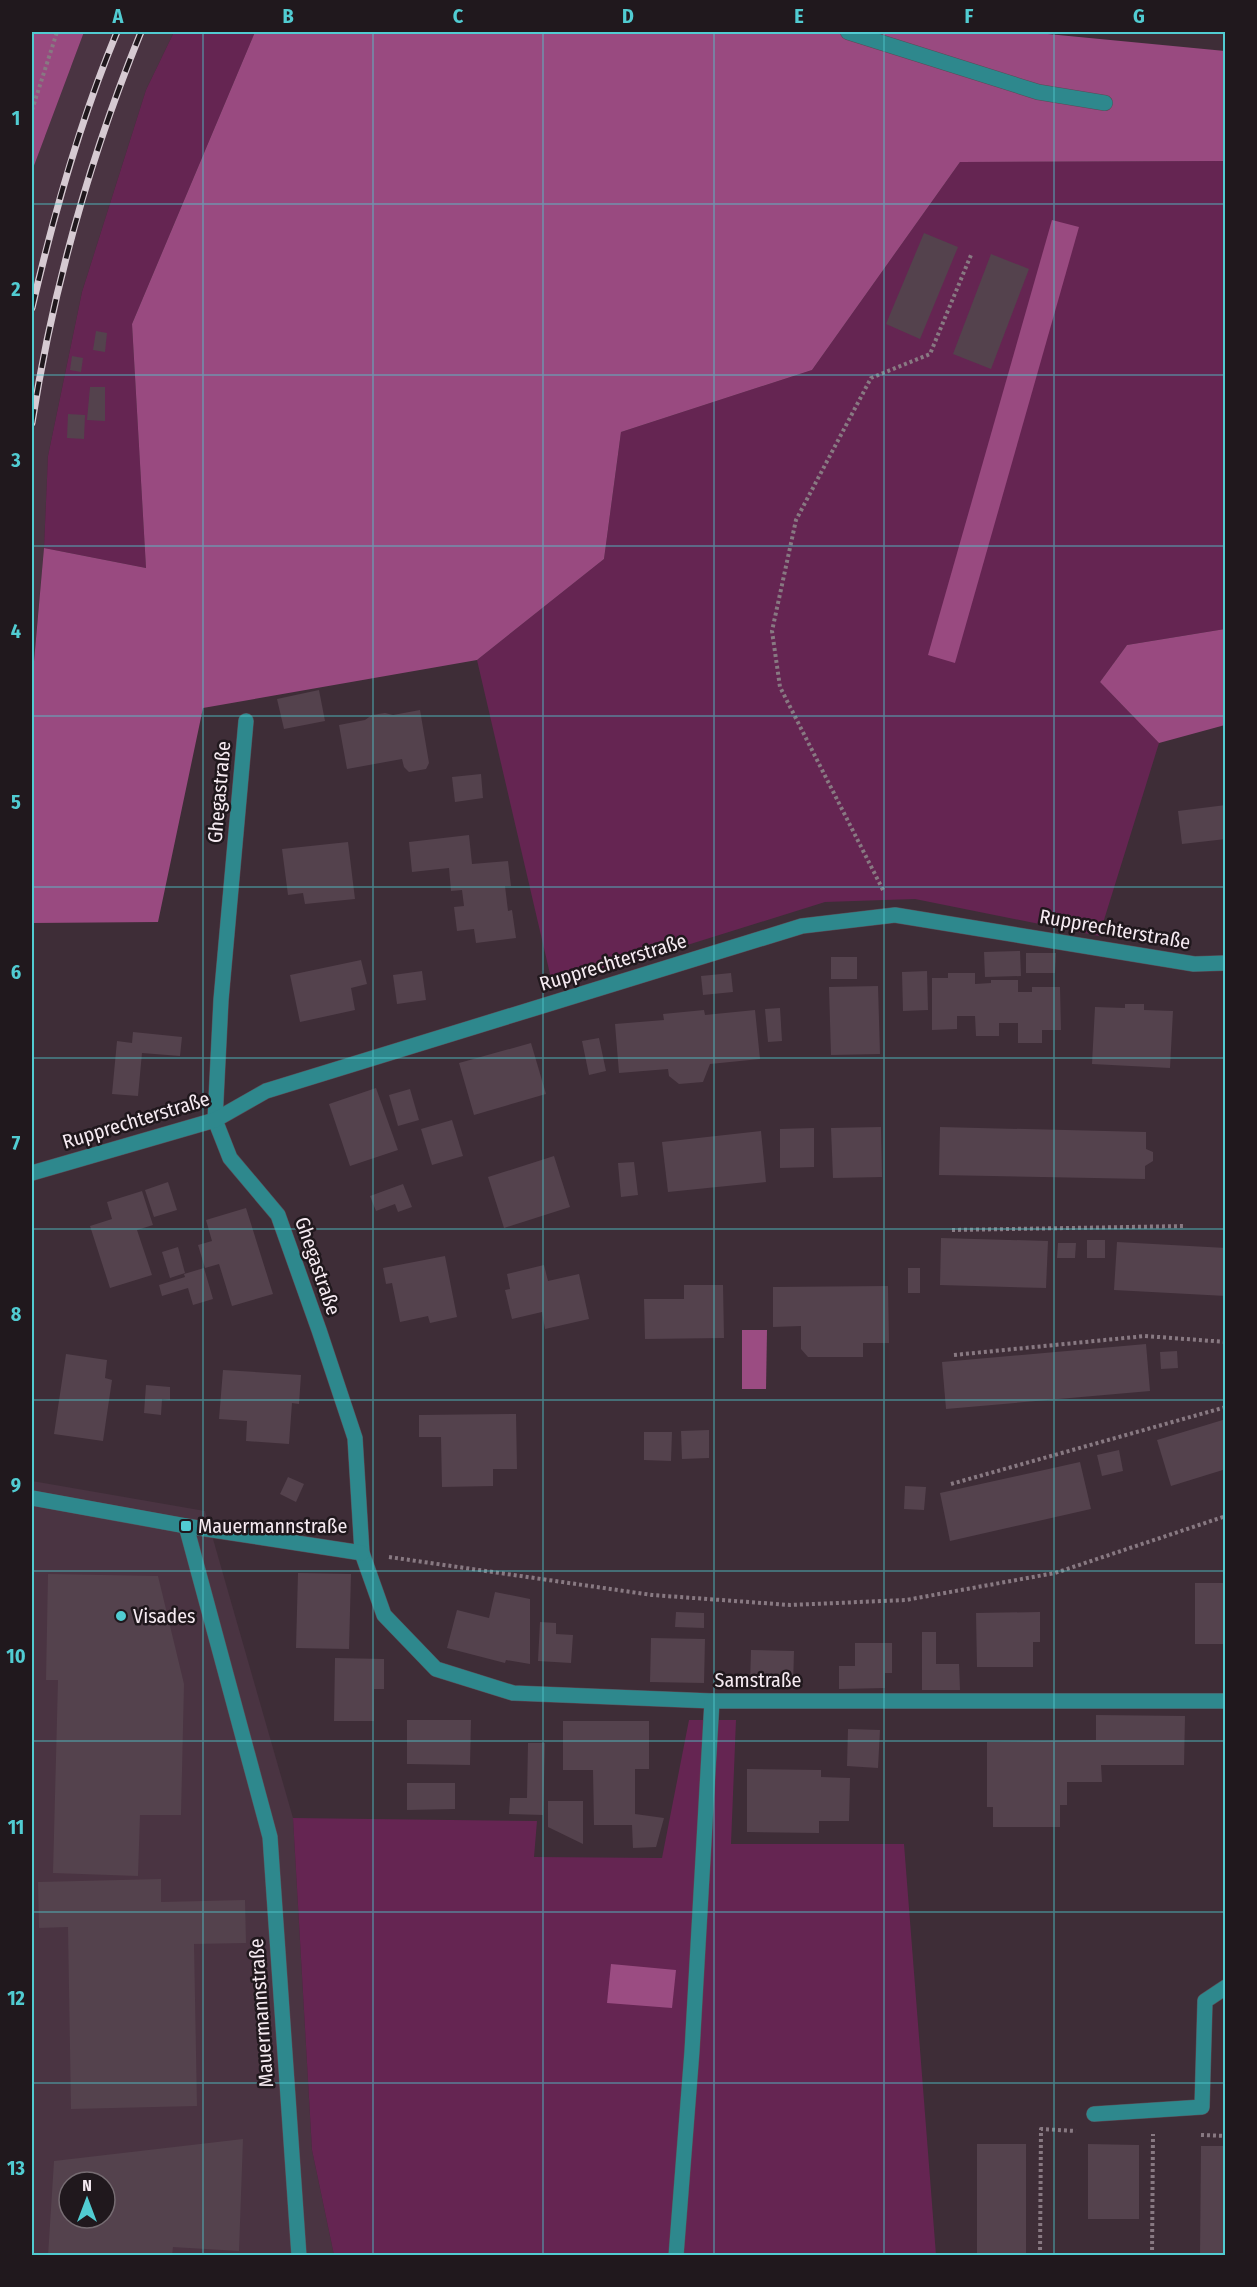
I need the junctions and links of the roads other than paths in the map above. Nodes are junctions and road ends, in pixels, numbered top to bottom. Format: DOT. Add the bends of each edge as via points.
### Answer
graph roads {
  1 [pos="848,32"];
  2 [pos="1105,104"];
  3 [pos="246,721"];
  4 [pos="1226,963"];
  5 [pos="215,1120"];
  6 [pos="32,1173"];
  7 [pos="32,1498"];
  8 [pos="186,1526"];
  9 [pos="362,1552"];
  10 [pos="712,1701"];
  11 [pos="1226,1701"];
  12 [pos="1226,1987"];
  13 [pos="1094,2114"];
  14 [pos="299,2256"];
  15 [pos="676,2256"];
  1 -- 2 [label="street" via="1038,92"];
  3 -- 5 [label="street, Ghegastraße" via="220,1000"];
  4 -- 5 [label="street, Rupprechterstraße" via="1194,964 895,915 802,926 266,1091"];
  5 -- 6 [label="street, Rupprechterstraße"];
  5 -- 9 [label="street, Ghegastraße" via="230,1158 278,1215 322,1341 355,1438"];
  7 -- 8 [label="street"];
  8 -- 9 [label="street"];
  8 -- 14 [label="street, Mauermannstraße" via="270,1837"];
  9 -- 10 [label="street, Samstraße" via="384,1615 436,1669 513,1694"];
  10 -- 11 [label="street, Samstraße"];
  10 -- 15 [label="street"];
  12 -- 13 [label="street" via="1206,2001 1202,2107"];
}
